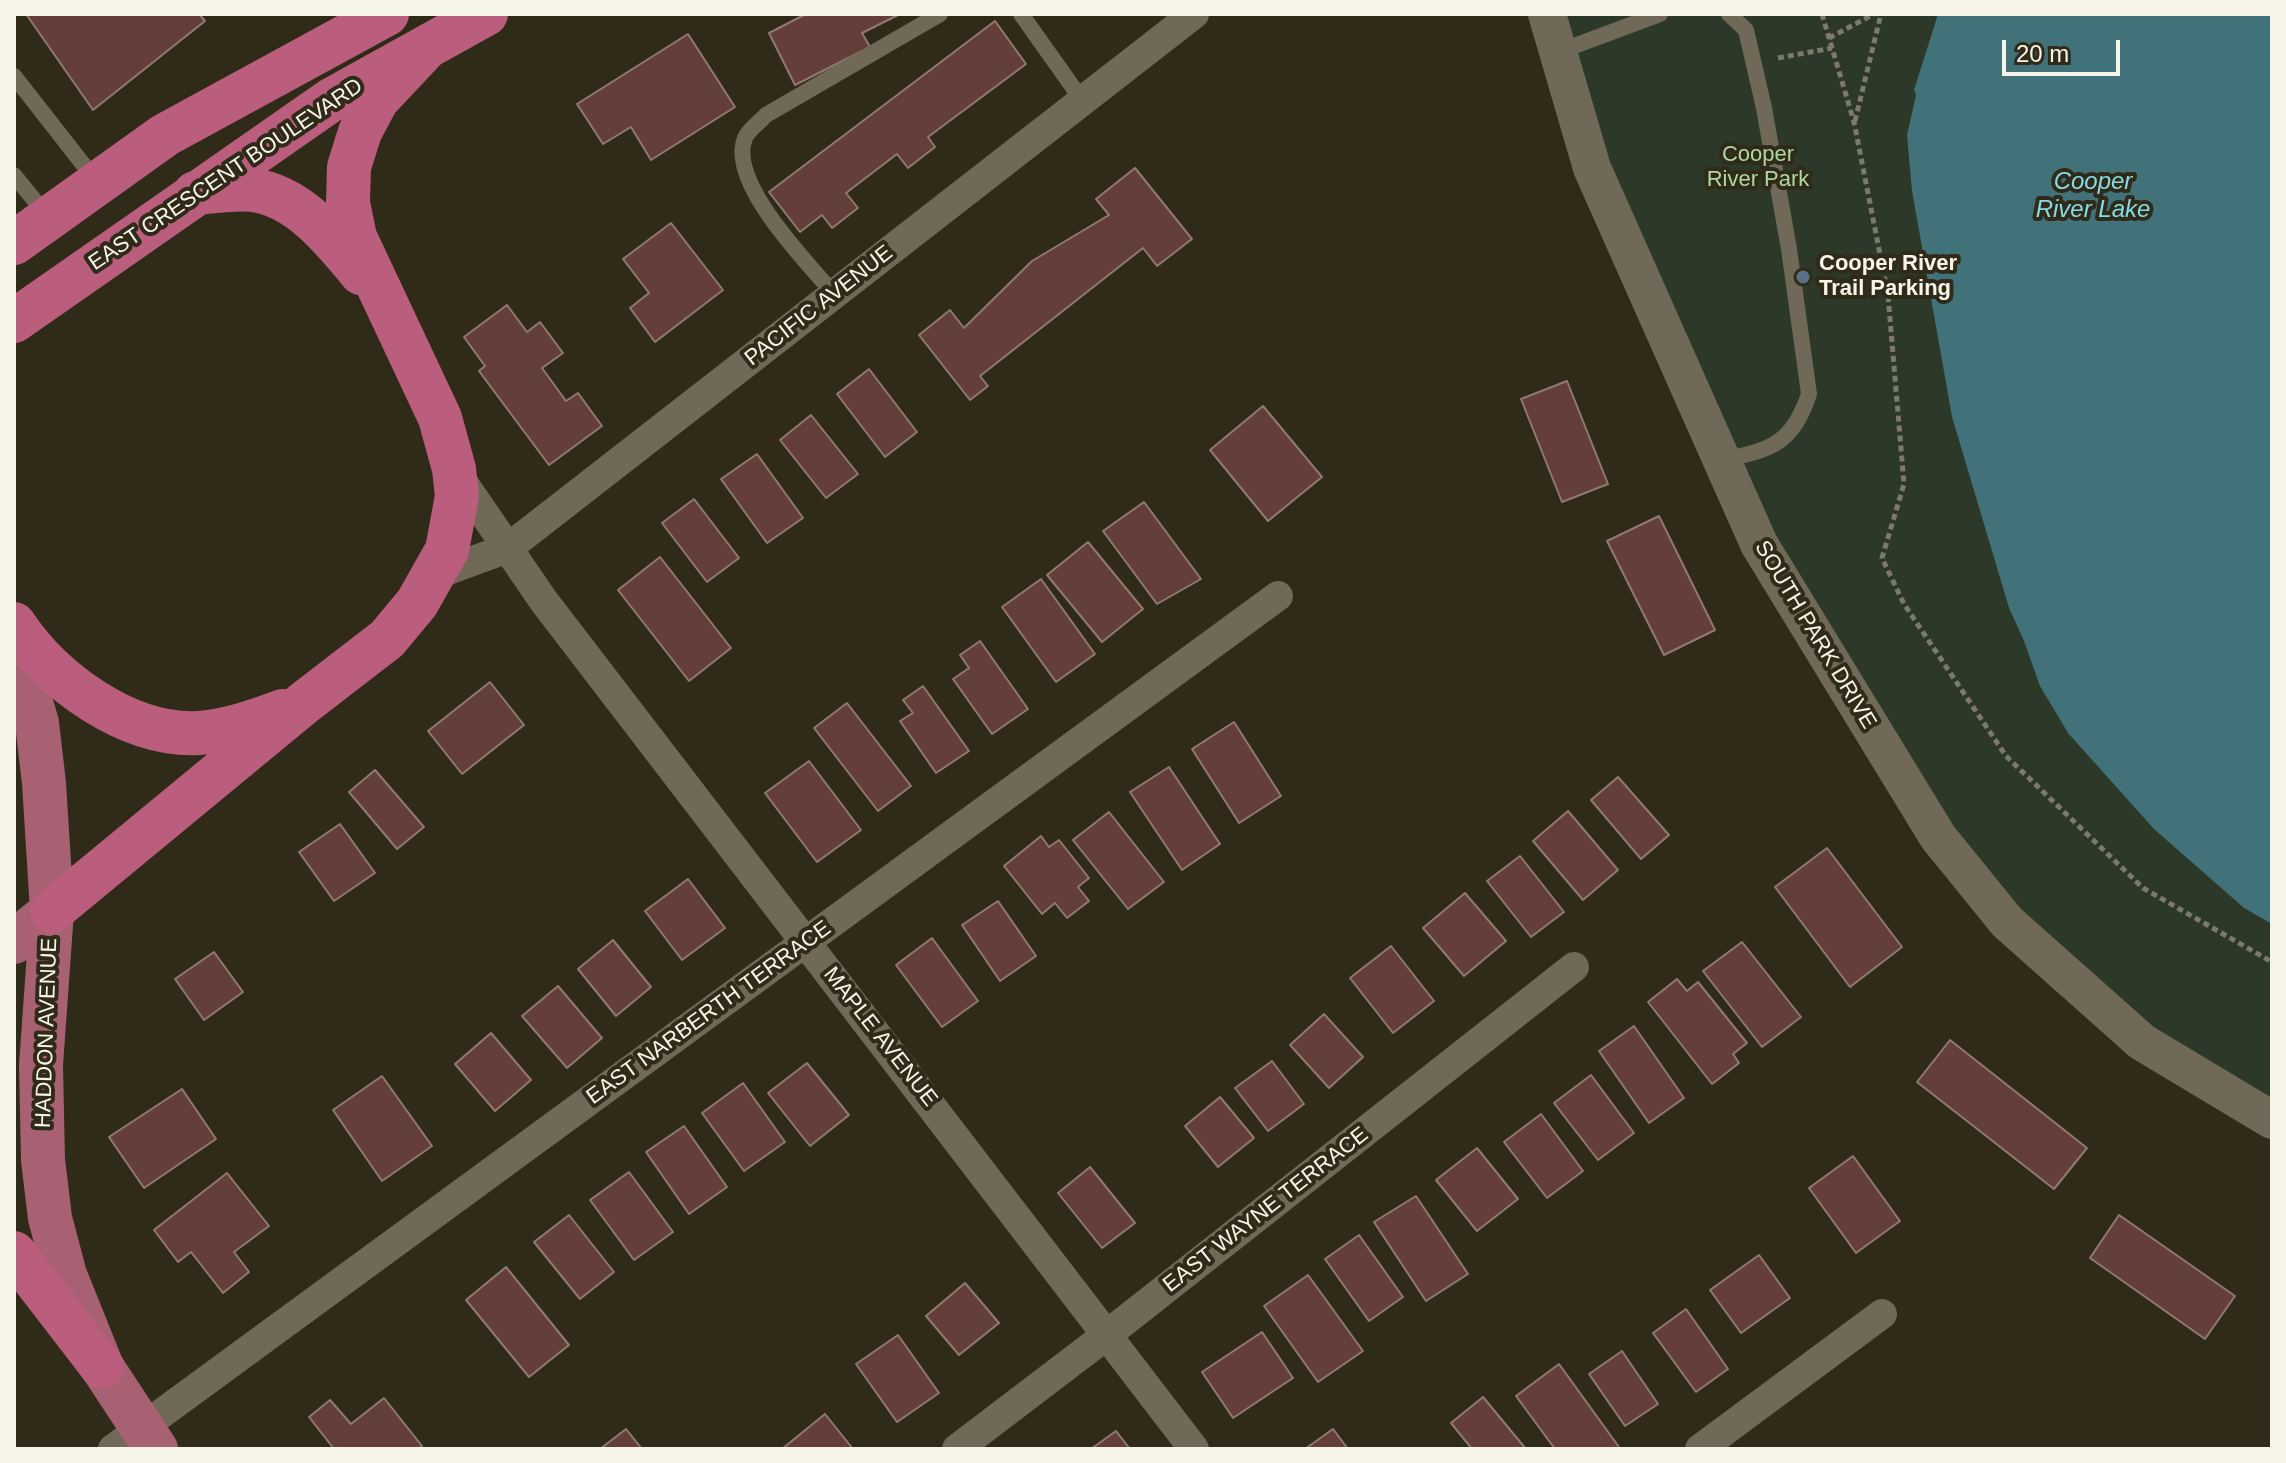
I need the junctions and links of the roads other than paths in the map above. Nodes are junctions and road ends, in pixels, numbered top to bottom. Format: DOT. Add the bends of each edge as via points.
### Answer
graph roads {
  1 [pos="387,14"];
  2 [pos="486,14"];
  3 [pos="940,14"];
  4 [pos="1021,14"];
  5 [pos="1194,14"];
  6 [pos="1547,14"];
  7 [pos="1660,14"];
  8 [pos="1729,14"];
  9 [pos="425,49"];
  10 [pos="1558,52"];
  11 [pos="14,76"];
  12 [pos="1082,100"];
  13 [pos="14,175"];
  14 [pos="98,184"];
  15 [pos="195,193"];
  16 [pos="49,218"];
  17 [pos="14,243"];
  18 [pos="834,294"];
  19 [pos="385,303"];
  20 [pos="14,321"];
  21 [pos="1722,460"];
  22 [pos="454,469"];
  23 [pos="508,548"];
  24 [pos="432,576"];
  25 [pos="1278,596"];
  26 [pos="14,624"];
  27 [pos="14,643"];
  28 [pos="304,703"];
  29 [pos="52,911"];
  30 [pos="14,942"];
  31 [pos="806,942"];
  32 [pos="1574,967"];
  33 [pos="2272,1120"];
  34 [pos="14,1253"];
  35 [pos="1882,1314"];
  36 [pos="1108,1334"];
  37 [pos="102,1367"];
  38 [pos="137,1442"];
  39 [pos="957,1449"];
  40 [pos="1194,1449"];
  41 [pos="1700,1449"];
  1 -- 14 [label="highway" via="165,135"];
  2 -- 9 [label="highway, EAST CRESCENT BOULEVARD"];
  3 -- 18 [label="lane" via="766,115 745,137 743,167 761,206"];
  4 -- 12 [label="lane"];
  5 -- 12 [label="street, PACIFIC AVENUE"];
  6 -- 10 [label="street, SOUTH PARK DRIVE"];
  7 -- 10 [label="lane"];
  8 -- 21 [label="lane" via="1746,30 1753,63 1789,249 1809,394 1791,431 1765,451"];
  9 -- 15 [label="highway, EAST CRESCENT BOULEVARD" via="331,100"];
  9 -- 19 [label="highway" via="377,100 349,167 348,203 355,237"];
  10 -- 21 [label="street, SOUTH PARK DRIVE" via="1592,168"];
  11 -- 14 [label="lane"];
  12 -- 18 [label="street, PACIFIC AVENUE"];
  13 -- 16 [label="lane"];
  14 -- 16 [label="highway"];
  15 -- 19 [label="highway" via="252,190 275,196 332,238"];
  15 -- 20 [label="highway, EAST CRESCENT BOULEVARD"];
  16 -- 17 [label="highway"];
  18 -- 23 [label="street, PACIFIC AVENUE"];
  19 -- 22 [label="highway" via="440,418"];
  21 -- 33 [label="street, SOUTH PARK DRIVE" via="1759,544 1938,837 2007,922 2142,1042"];
  22 -- 23 [label="street, MAPLE AVENUE"];
  22 -- 24 [label="highway" via="457,496 447,550"];
  23 -- 24 [label="street, PACIFIC AVENUE"];
  23 -- 31 [label="street, MAPLE AVENUE"];
  24 -- 28 [label="highway" via="387,639"];
  25 -- 31 [label="street, EAST NARBERTH TERRACE"];
  26 -- 28 [label="highway" via="52,671 92,700 141,724 201,733 243,725"];
  27 -- 29 [label="main road, HADDON AVENUE" via="37,723"];
  28 -- 29 [label="highway"];
  29 -- 30 [label="main road"];
  29 -- 37 [label="main road, HADDON AVENUE" via="41,1065 43,1160 50,1218 65,1275"];
  31 -- 36 [label="street, MAPLE AVENUE"];
  31 -- 38 [label="street, EAST NARBERTH TERRACE"];
  32 -- 36 [label="street, EAST WAYNE TERRACE"];
  34 -- 37 [label="highway"];
  35 -- 41 [label="street"];
  36 -- 39 [label="street, EAST WAYNE TERRACE"];
  36 -- 40 [label="street, MAPLE AVENUE"];
  37 -- 38 [label="main road, HADDON AVENUE"];
}
